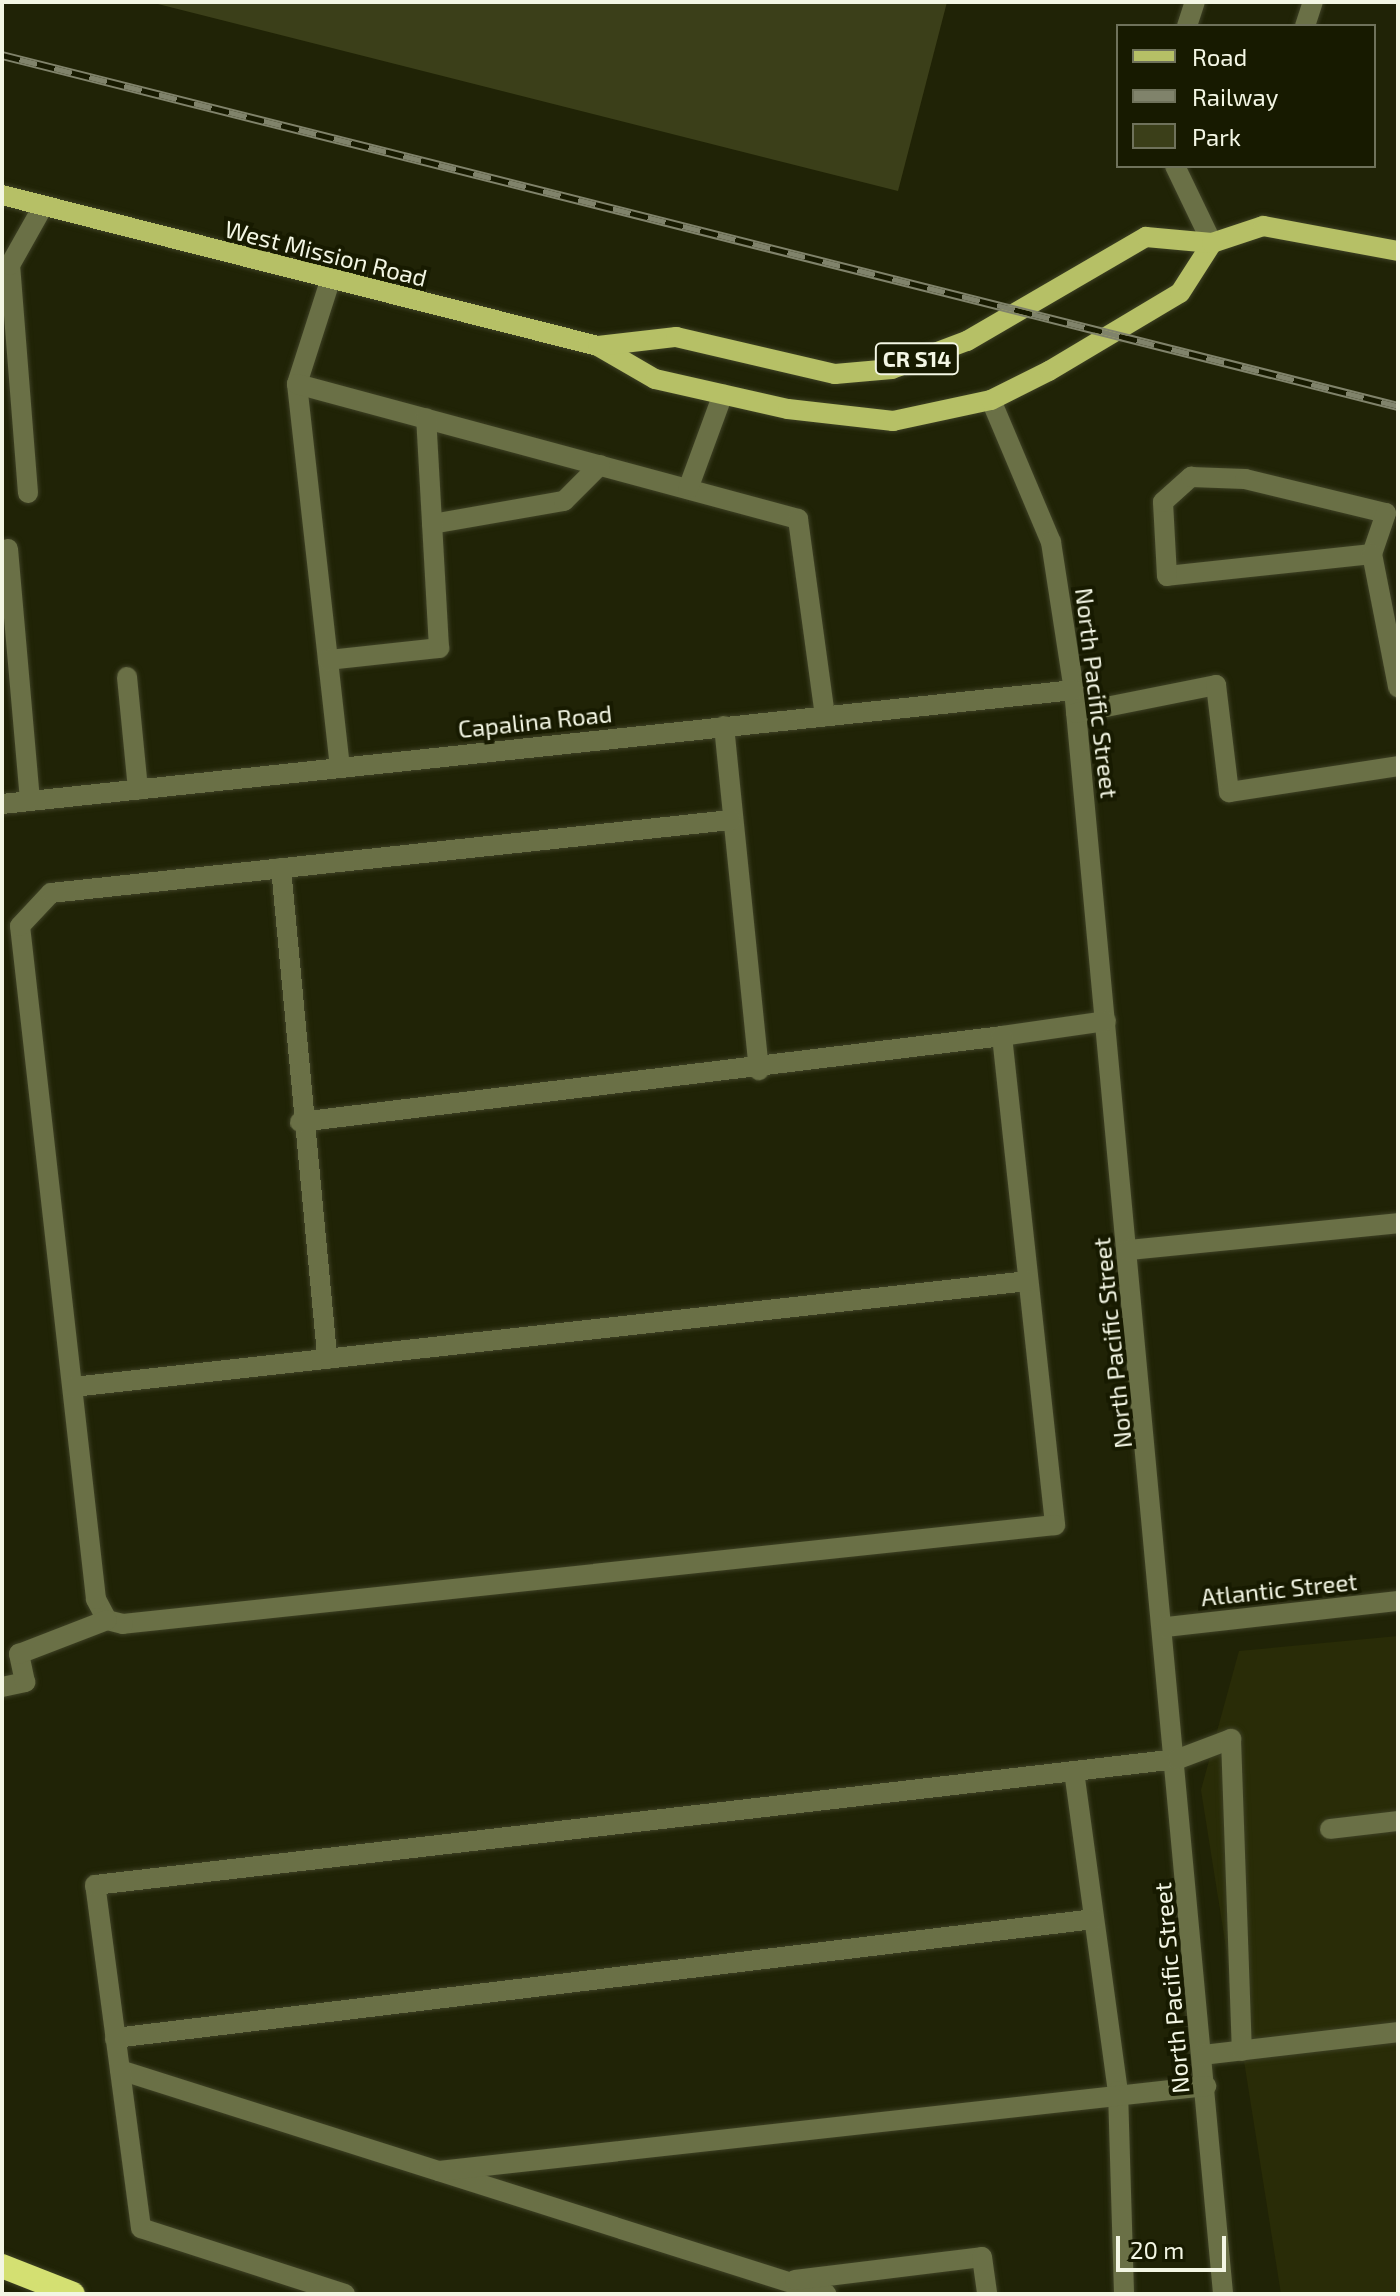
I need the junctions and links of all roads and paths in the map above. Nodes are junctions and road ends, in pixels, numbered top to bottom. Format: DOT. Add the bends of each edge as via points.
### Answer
graph roads {
  1 [pos="1195,2"];
  2 [pos="1313,2"];
  3 [pos="1188,24"];
  4 [pos="1306,24"];
  5 [pos="1176,168"];
  6 [pos="2,195"];
  7 [pos="2,208"];
  8 [pos="41,210"];
  9 [pos="1212,243"];
  10 [pos="1398,251"];
  11 [pos="330,281"];
  12 [pos="598,346"];
  13 [pos="297,384"];
  14 [pos="723,394"];
  15 [pos="991,400"];
  16 [pos="426,418"];
  17 [pos="600,465"];
  18 [pos="688,489"];
  19 [pos="28,493"];
  20 [pos="1392,515"];
  21 [pos="432,524"];
  22 [pos="8,549"];
  23 [pos="1372,554"];
  24 [pos="328,660"];
  25 [pos="127,677"];
  26 [pos="1398,687"];
  27 [pos="1074,690"];
  28 [pos="1076,713"];
  29 [pos="825,716"];
  30 [pos="724,726"];
  31 [pos="1398,766"];
  32 [pos="340,768"];
  33 [pos="138,789"];
  34 [pos="30,801"];
  35 [pos="2,804"];
  36 [pos="731,820"];
  37 [pos="281,868"];
  38 [pos="1106,1021"];
  39 [pos="1002,1036"];
  40 [pos="759,1070"];
  41 [pos="300,1122"];
  42 [pos="1398,1223"];
  43 [pos="1129,1250"];
  44 [pos="1028,1281"];
  45 [pos="327,1359"];
  46 [pos="73,1387"];
  47 [pos="1398,1601"];
  48 [pos="107,1620"];
  49 [pos="1166,1627"];
  50 [pos="2,1687"];
  51 [pos="1178,1759"];
  52 [pos="1074,1771"];
  53 [pos="1398,1821"];
  54 [pos="1330,1829"];
  55 [pos="1094,1919"];
  56 [pos="1398,2032"];
  57 [pos="115,2038"];
  58 [pos="1242,2051"];
  59 [pos="1203,2055"];
  60 [pos="120,2070"];
  61 [pos="1206,2086"];
  62 [pos="1118,2091"];
  63 [pos="439,2171"];
  64 [pos="2,2266"];
  65 [pos="787,2281"];
  66 [pos="73,2294"];
  67 [pos="345,2294"];
  68 [pos="826,2294"];
  69 [pos="987,2294"];
  70 [pos="1124,2294"];
  71 [pos="1223,2294"];
  1 -- 3 [label="street"];
  2 -- 4 [label="street"];
  5 -- 9 [label="street"];
  6 -- 8 [label="main road, West Mission Road / CR S14"];
  7 -- 8 [label="main road, West Mission Road / CR S14"];
  8 -- 11 [label="main road, West Mission Road / CR S14"];
  8 -- 19 [label="street" via="10,265"];
  9 -- 10 [label="main road, West Mission Road / CR S14" via="1263,226"];
  9 -- 12 [label="main road, West Mission Road / CR S14" via="1146,237 967,341 892,369 835,374 676,337"];
  9 -- 15 [label="main road, West Mission Road / CR S14" via="1180,293"];
  11 -- 12 [label="main road, West Mission Road / CR S14"];
  11 -- 13 [label="street"];
  12 -- 14 [label="main road, West Mission Road / CR S14" via="655,379"];
  13 -- 16 [label="street"];
  13 -- 24 [label="street"];
  14 -- 15 [label="main road, West Mission Road / CR S14" via="893,421"];
  14 -- 18 [label="street"];
  15 -- 27 [label="street, North Pacific Street" via="1051,542"];
  16 -- 17 [label="street"];
  16 -- 21 [label="street"];
  17 -- 18 [label="street"];
  17 -- 21 [label="street" via="564,501"];
  18 -- 29 [label="street" via="798,519"];
  20 -- 23 [label="street"];
  20 -- 23 [label="street" via="1245,479 1191,477 1163,502 1167,576"];
  21 -- 24 [label="street" via="439,648"];
  22 -- 34 [label="street"];
  23 -- 26 [label="street"];
  24 -- 32 [label="street"];
  25 -- 33 [label="street"];
  27 -- 28 [label="street, North Pacific Street"];
  27 -- 29 [label="street, Capalina Road"];
  28 -- 31 [label="street" via="1216,685 1229,792"];
  28 -- 38 [label="street, North Pacific Street"];
  29 -- 30 [label="street, Capalina Road"];
  30 -- 32 [label="street, Capalina Road"];
  30 -- 36 [label="street"];
  32 -- 33 [label="street, Capalina Road"];
  33 -- 34 [label="street, Capalina Road"];
  34 -- 35 [label="street, Capalina Road"];
  36 -- 37 [label="street"];
  36 -- 40 [label="street"];
  37 -- 41 [label="street"];
  37 -- 46 [label="street" via="51,893 20,926"];
  38 -- 39 [label="street"];
  38 -- 43 [label="street, North Pacific Street"];
  39 -- 40 [label="street"];
  39 -- 44 [label="street"];
  40 -- 41 [label="street"];
  41 -- 45 [label="street"];
  42 -- 43 [label="street"];
  43 -- 49 [label="street, North Pacific Street"];
  44 -- 45 [label="street"];
  44 -- 48 [label="street" via="1055,1525 123,1624"];
  45 -- 46 [label="street"];
  46 -- 48 [label="street" via="96,1599"];
  47 -- 49 [label="street, Atlantic Street"];
  48 -- 50 [label="street" via="19,1654 25,1682"];
  49 -- 51 [label="street, North Pacific Street"];
  51 -- 52 [label="street"];
  51 -- 58 [label="street" via="1231,1739"];
  51 -- 59 [label="street, North Pacific Street"];
  52 -- 55 [label="street"];
  52 -- 57 [label="street" via="95,1885"];
  53 -- 54 [label="street"];
  55 -- 57 [label="street"];
  55 -- 62 [label="street"];
  56 -- 58 [label="street"];
  57 -- 60 [label="street"];
  58 -- 59 [label="street"];
  59 -- 61 [label="street, North Pacific Street"];
  60 -- 63 [label="street"];
  60 -- 67 [label="street" via="141,2228"];
  61 -- 62 [label="street"];
  61 -- 71 [label="street, North Pacific Street"];
  62 -- 63 [label="street"];
  62 -- 70 [label="street"];
  63 -- 65 [label="street"];
  64 -- 66 [label="highway"];
  65 -- 68 [label="street"];
  65 -- 69 [label="street" via="982,2257"];
}
